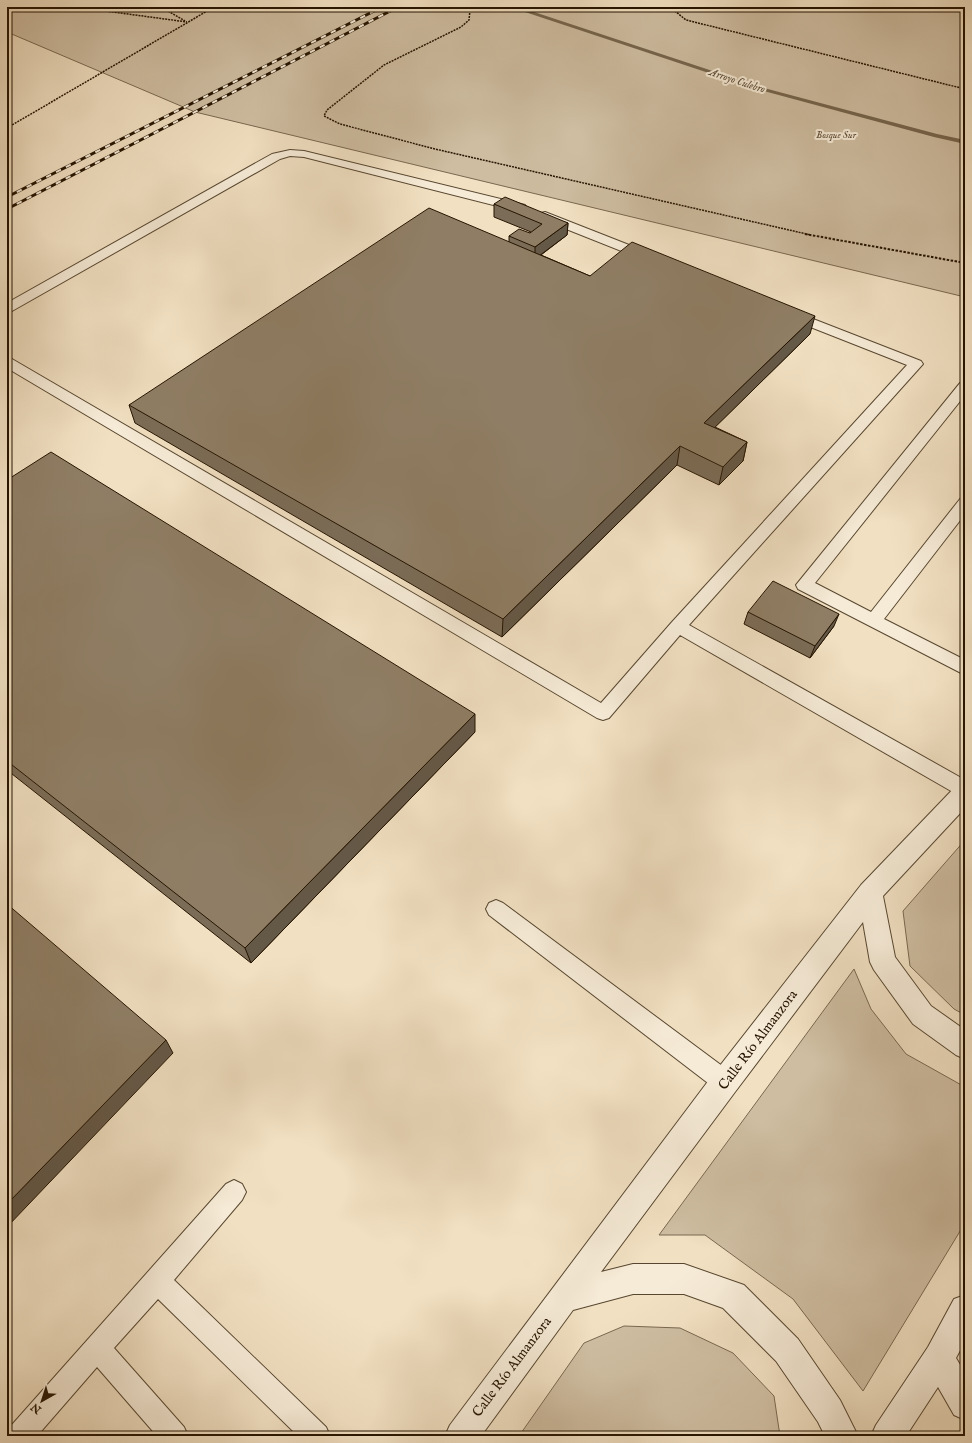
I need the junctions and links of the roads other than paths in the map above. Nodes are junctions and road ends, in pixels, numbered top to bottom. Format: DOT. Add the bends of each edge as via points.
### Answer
graph roads {
  1 [pos="659,262"];
  2 [pos="7,308"];
  3 [pos="777,308"];
  4 [pos="7,362"];
  5 [pos="965,386"];
  6 [pos="965,503"];
  7 [pos="873,621"];
  8 [pos="678,626"];
  9 [pos="965,668"];
  10 [pos="965,789"];
  11 [pos="965,792"];
  12 [pos="870,893"];
  13 [pos="496,909"];
  14 [pos="965,1046"];
  15 [pos="725,1082"];
  16 [pos="234,1192"];
  17 [pos="157,1281"];
  18 [pos="563,1298"];
  19 [pos="965,1310"];
  20 [pos="97,1348"];
  21 [pos="940,1358"];
  22 [pos="965,1404"];
  23 [pos="19,1436"];
  24 [pos="175,1436"];
  25 [pos="317,1436"];
  26 [pos="461,1436"];
  27 [pos="842,1436"];
  28 [pos="887,1436"];
  1 -- 2 [label="lane" via="527,209 304,154 290,153 276,156"];
  3 -- 8 [label="lane" via="916,364"];
  4 -- 8 [label="lane" via="603,713"];
  5 -- 7 [label="lane" via="804,585"];
  6 -- 7 [label="lane"];
  7 -- 9 [label="lane"];
  8 -- 10 [label="lane"];
  11 -- 12 [label="street, Calle Río Almanzora"];
  12 -- 14 [label="street" via="883,962 922,1015"];
  12 -- 15 [label="street, Calle Río Almanzora"];
  13 -- 15 [label="lane"];
  15 -- 18 [label="street, Calle Río Almanzora"];
  16 -- 17 [label="lane"];
  17 -- 20 [label="lane"];
  17 -- 25 [label="lane"];
  18 -- 26 [label="street, Calle Río Almanzora"];
  18 -- 27 [label="street" via="633,1279 684,1278 733,1296 787,1350"];
  19 -- 21 [label="street"];
  20 -- 23 [label="lane"];
  20 -- 24 [label="lane"];
  21 -- 22 [label="street"];
  21 -- 28 [label="street"];
}
